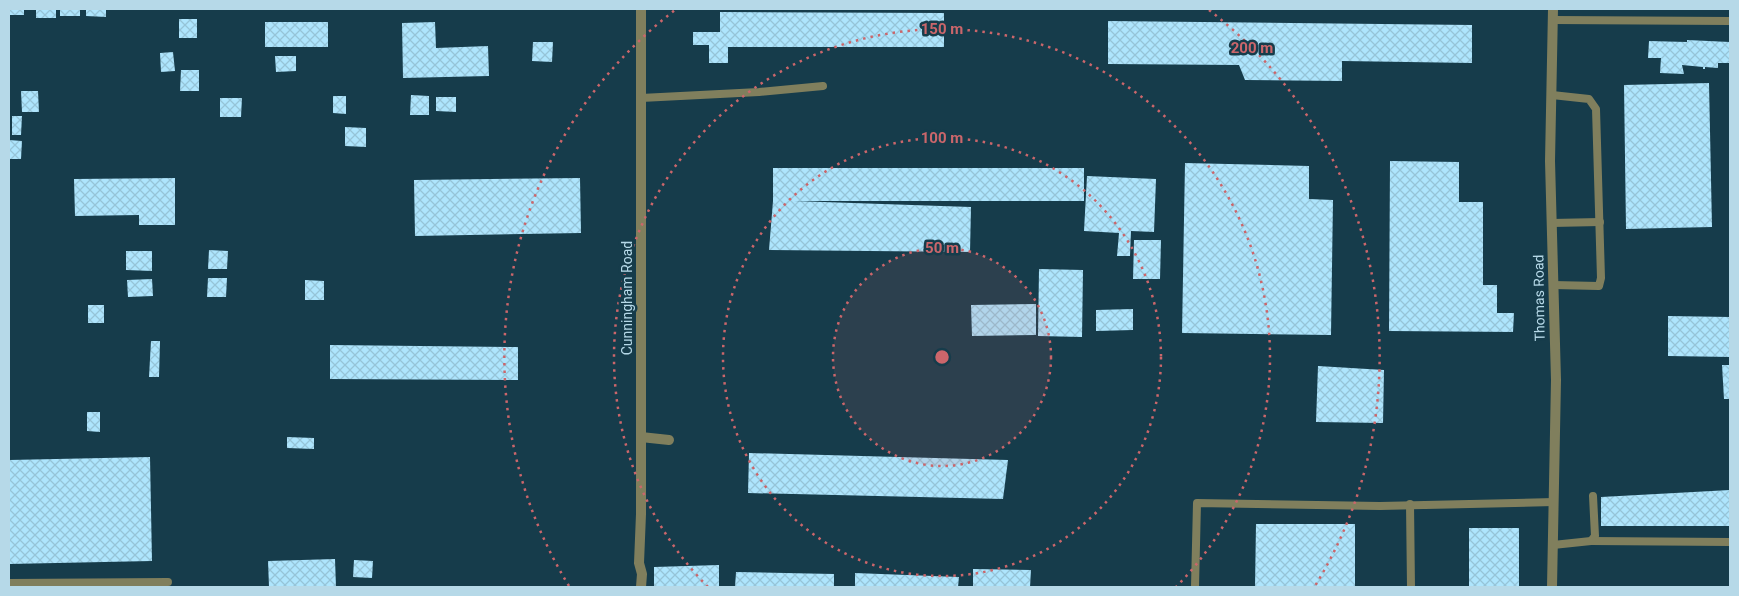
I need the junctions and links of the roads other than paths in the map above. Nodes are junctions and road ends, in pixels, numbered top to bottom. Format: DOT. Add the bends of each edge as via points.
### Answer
graph roads {
  1 [pos="641,9"];
  2 [pos="1553,9"];
  3 [pos="1553,20"];
  4 [pos="1730,20"];
  5 [pos="822,86"];
  6 [pos="1552,95"];
  7 [pos="641,98"];
  8 [pos="1600,222"];
  9 [pos="1552,223"];
  10 [pos="1553,285"];
  11 [pos="641,437"];
  12 [pos="669,440"];
  13 [pos="1593,496"];
  14 [pos="1554,502"];
  15 [pos="1410,504"];
  16 [pos="1591,541"];
  17 [pos="1730,542"];
  18 [pos="1553,545"];
  19 [pos="168,582"];
  20 [pos="9,583"];
  21 [pos="29,585"];
  22 [pos="78,585"];
  23 [pos="641,587"];
  24 [pos="1195,587"];
  25 [pos="1411,587"];
  26 [pos="1552,587"];
  1 -- 7 [label="street, Cunningham Road"];
  2 -- 3 [label="street, Thomas Road"];
  3 -- 4 [label="lane"];
  3 -- 6 [label="street, Thomas Road"];
  5 -- 7 [label="lane"];
  6 -- 8 [label="lane" via="1589,99 1596,109"];
  6 -- 9 [label="street, Thomas Road"];
  7 -- 11 [label="street, Cunningham Road"];
  8 -- 9 [label="lane"];
  8 -- 10 [label="lane" via="1600,286"];
  9 -- 10 [label="street, Thomas Road"];
  10 -- 14 [label="street, Thomas Road" via="1556,380"];
  11 -- 12 [label="street"];
  11 -- 23 [label="street, Cunningham Road"];
  13 -- 16 [label="lane" via="1595,536"];
  14 -- 15 [label="lane"];
  14 -- 18 [label="street, Thomas Road"];
  15 -- 24 [label="lane" via="1196,503"];
  15 -- 25 [label="lane"];
  16 -- 17 [label="lane"];
  16 -- 18 [label="lane"];
  18 -- 26 [label="street, Thomas Road"];
  19 -- 22 [label="lane"];
  20 -- 21 [label="lane"];
  21 -- 22 [label="lane"];
}
